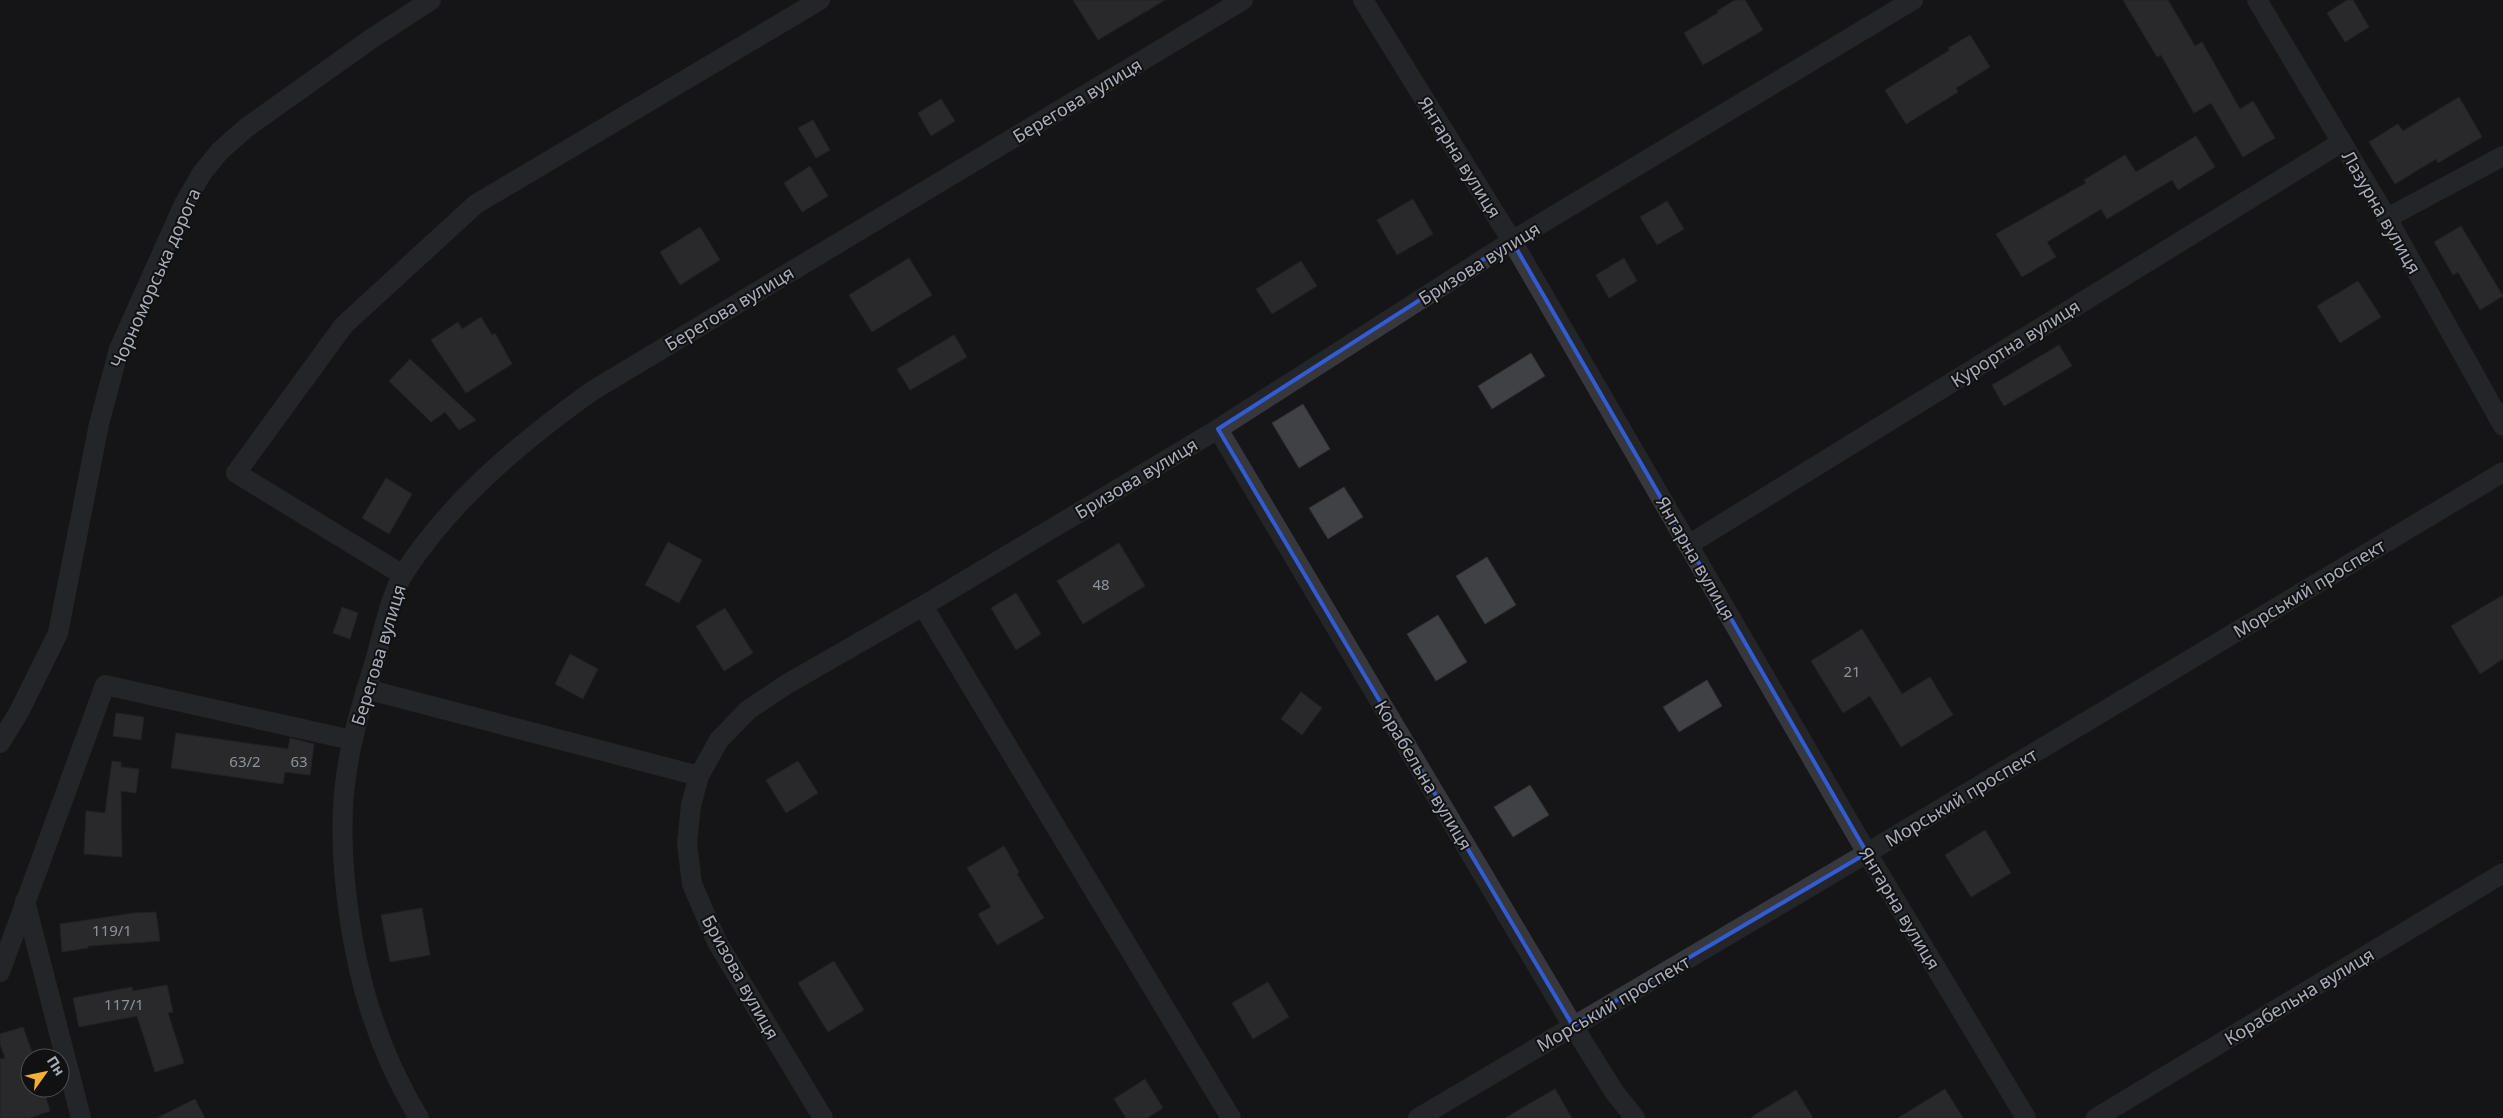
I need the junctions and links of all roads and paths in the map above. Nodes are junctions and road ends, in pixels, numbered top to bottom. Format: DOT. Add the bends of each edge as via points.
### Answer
graph roads {
  1 [pos="431,0"];
  2 [pos="820,0"];
  3 [pos="1243,0"];
  4 [pos="1363,0"];
  5 [pos="1913,0"];
  6 [pos="2257,0"];
  7 [pos="2342,142"];
  8 [pos="2503,156"];
  9 [pos="2387,218"];
  10 [pos="1512,241"];
  11 [pos="2503,426"];
  12 [pos="1218,429"];
  13 [pos="2503,472"];
  14 [pos="1688,545"];
  15 [pos="403,574"];
  16 [pos="923,606"];
  17 [pos="366,690"];
  18 [pos="352,740"];
  19 [pos="0,743"];
  20 [pos="698,776"];
  21 [pos="1867,853"];
  22 [pos="2503,873"];
  23 [pos="24,901"];
  24 [pos="0,972"];
  25 [pos="1573,1026"];
  26 [pos="82,1118"];
  27 [pos="419,1118"];
  28 [pos="823,1118"];
  29 [pos="1231,1118"];
  30 [pos="1418,1118"];
  31 [pos="1635,1118"];
  32 [pos="2026,1118"];
  33 [pos="2096,1118"];
  1 -- 19 [label="street, Чорноморська дорога" via="246,128 220,151 202,173 184,204 120,349 99,424 58,633"];
  2 -- 15 [label="street" via="476,204 344,325 236,473"];
  3 -- 15 [label="street, Берегова вулиця" via="592,391 533,434 480,482 439,526"];
  4 -- 10 [label="street, Янтарна вулиця"];
  5 -- 10 [label="street, Бризова вулиця"];
  6 -- 7 [label="street, Лазурна вулиця"];
  7 -- 9 [label="street, Лазурна вулиця"];
  7 -- 14 [label="street, Курортна вулиця"];
  8 -- 9 [label="street"];
  9 -- 11 [label="street, Лазурна вулиця"];
  10 -- 12 [label="street, Бризова вулиця"];
  10 -- 14 [label="street, Янтарна вулиця"];
  12 -- 16 [label="street, Бризова вулиця"];
  12 -- 25 [label="street, Корабельна вулиця"];
  13 -- 21 [label="street, Морський проспект"];
  14 -- 21 [label="street, Янтарна вулиця"];
  15 -- 17 [label="street, Берегова вулиця"];
  16 -- 20 [label="street, Бризова вулиця" via="748,710 719,740"];
  16 -- 29 [label="street"];
  17 -- 18 [label="street, Берегова вулиця"];
  17 -- 20 [label="street"];
  18 -- 23 [label="street, Берегова вулиця" via="106,684"];
  18 -- 27 [label="street, Берегова вулиця" via="345,780 342,834 347,911 359,975 380,1040"];
  20 -- 28 [label="street, Бризова вулиця" via="687,843 692,884 717,942"];
  21 -- 25 [label="street, Морський проспект"];
  21 -- 32 [label="street, Янтарна вулиця"];
  22 -- 33 [label="street, Корабельна вулиця"];
  23 -- 24 [label="street, Берегова вулиця"];
  23 -- 26 [label="street"];
  25 -- 30 [label="street, Морський проспект"];
  25 -- 31 [label="street, Корабельна вулиця" via="1615,1093"];
}
